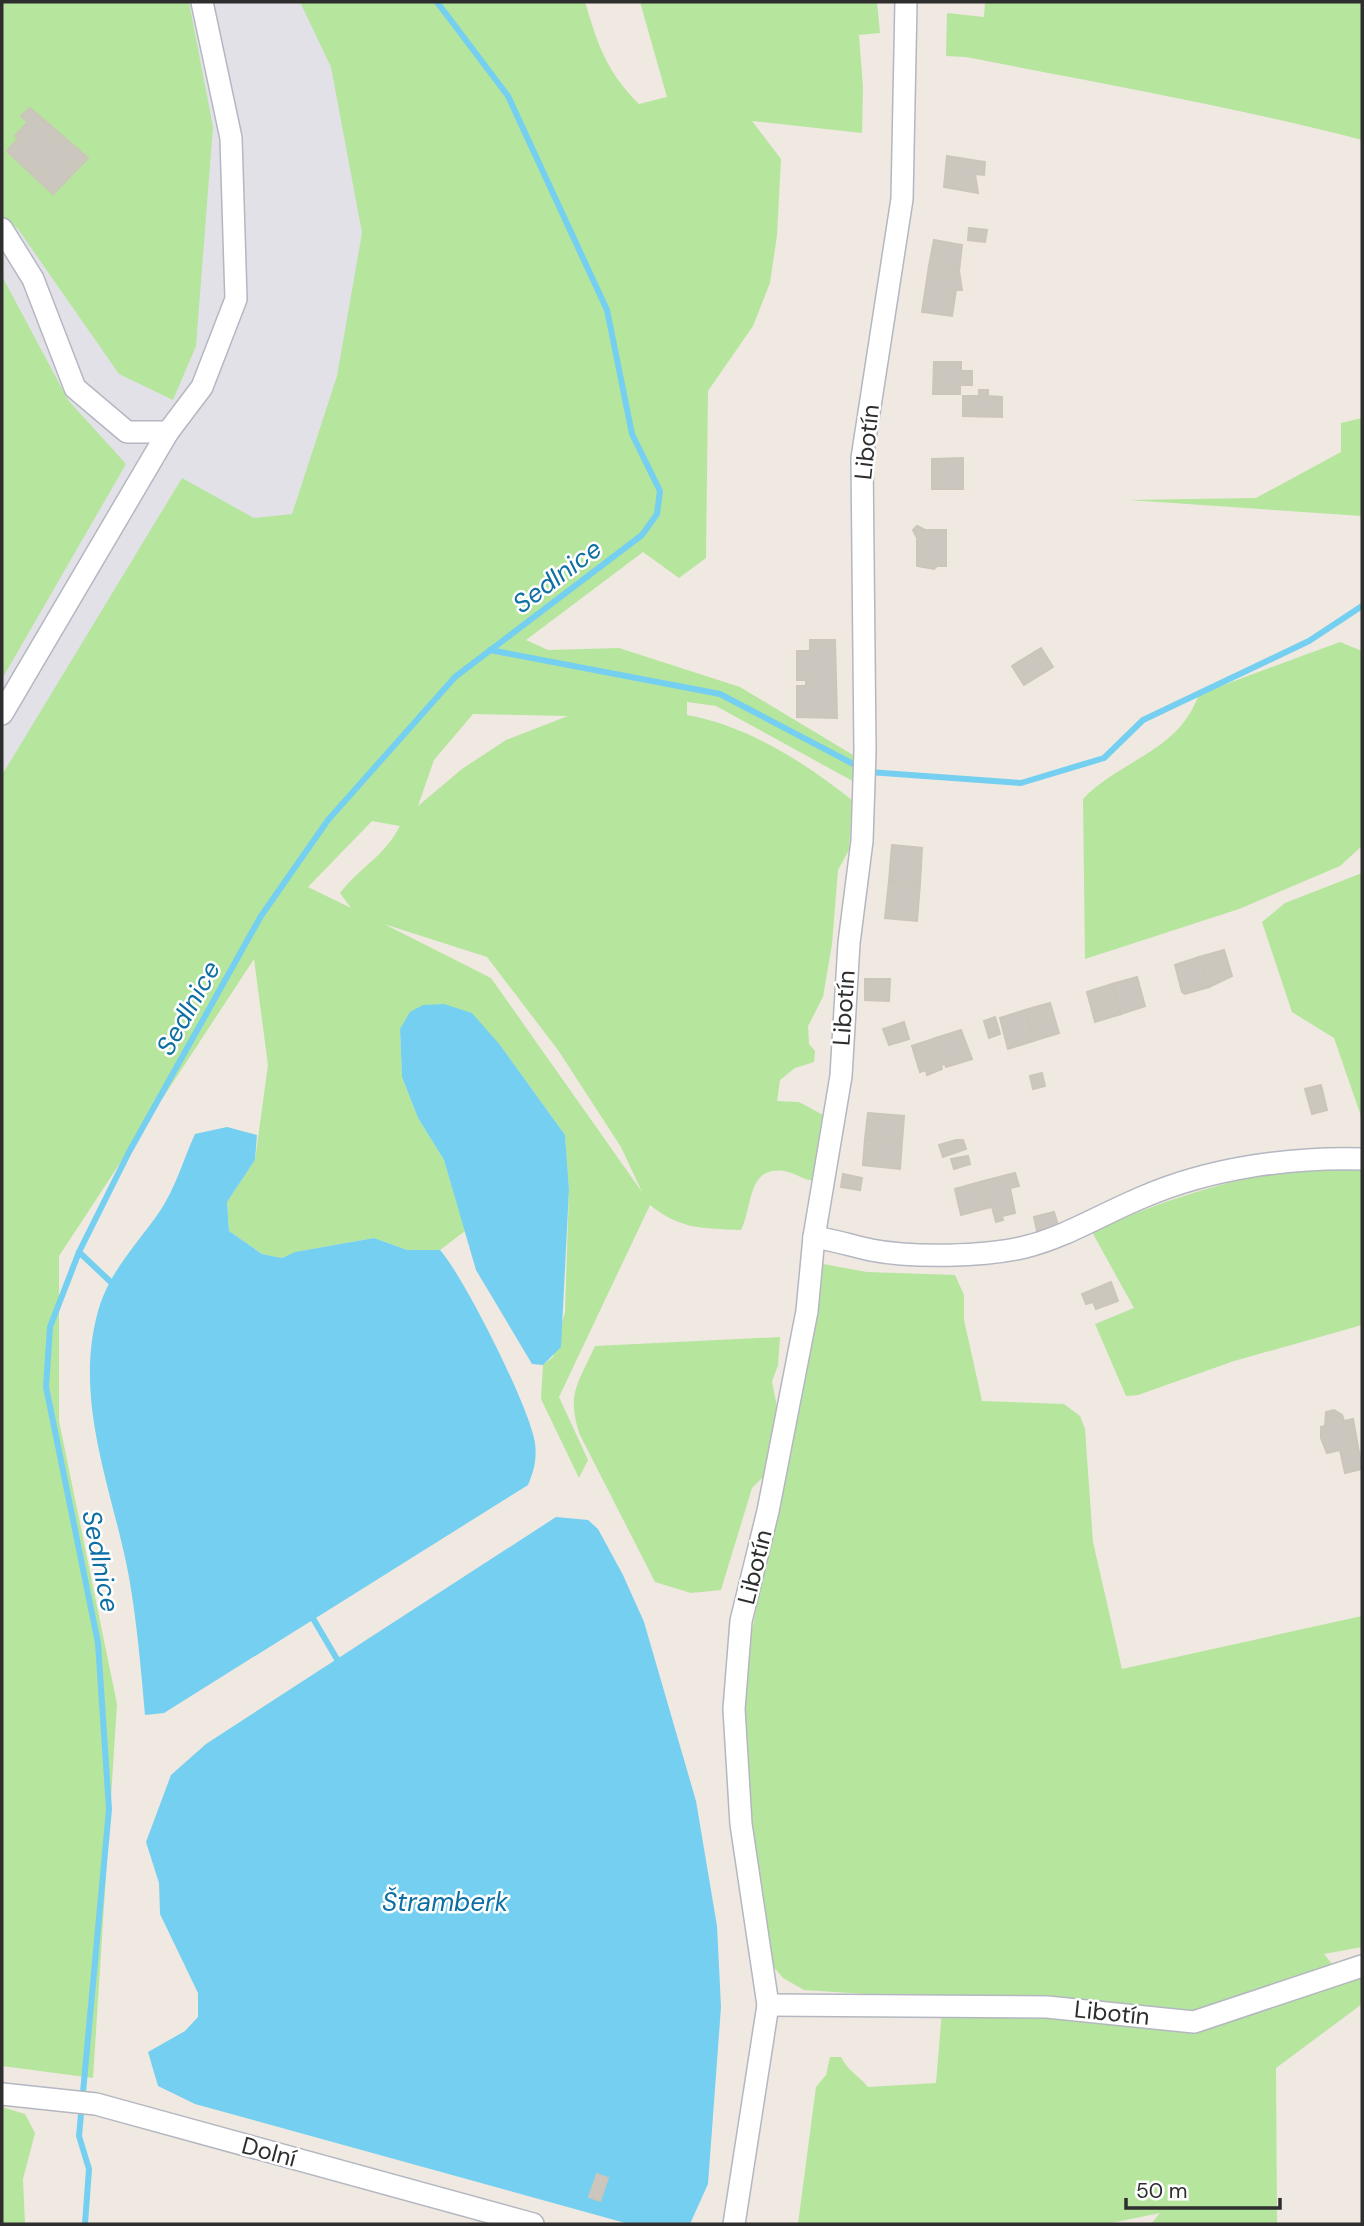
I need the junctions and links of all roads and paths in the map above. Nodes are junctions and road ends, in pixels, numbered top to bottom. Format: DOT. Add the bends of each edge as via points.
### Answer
graph roads {
  1 [pos="202,2"];
  2 [pos="906,2"];
  3 [pos="2,229"];
  4 [pos="168,432"];
  5 [pos="2,714"];
  6 [pos="1362,1159"];
  7 [pos="814,1237"];
  8 [pos="1362,1966"];
  9 [pos="768,2005"];
  10 [pos="2,2094"];
  11 [pos="533,2224"];
  12 [pos="734,2224"];
  1 -- 4 [label="street" via="231,138 236,299 202,387"];
  2 -- 7 [label="street, Libotín" via="902,199 862,458 862,841 849,943 841,1076"];
  3 -- 4 [label="street" via="33,279 75,388 127,432"];
  4 -- 5 [label="street"];
  6 -- 7 [label="street" via="1303,1160 1205,1178 1146,1195 1023,1248 958,1255 874,1251"];
  7 -- 9 [label="street, Libotín" via="807,1311 768,1511 741,1621 734,1709 741,1824"];
  8 -- 9 [label="street, Libotín" via="1194,2021 1047,2007"];
  9 -- 12 [label="street, Libotín"];
  10 -- 11 [label="street, Dolní" via="96,2104"];
}
